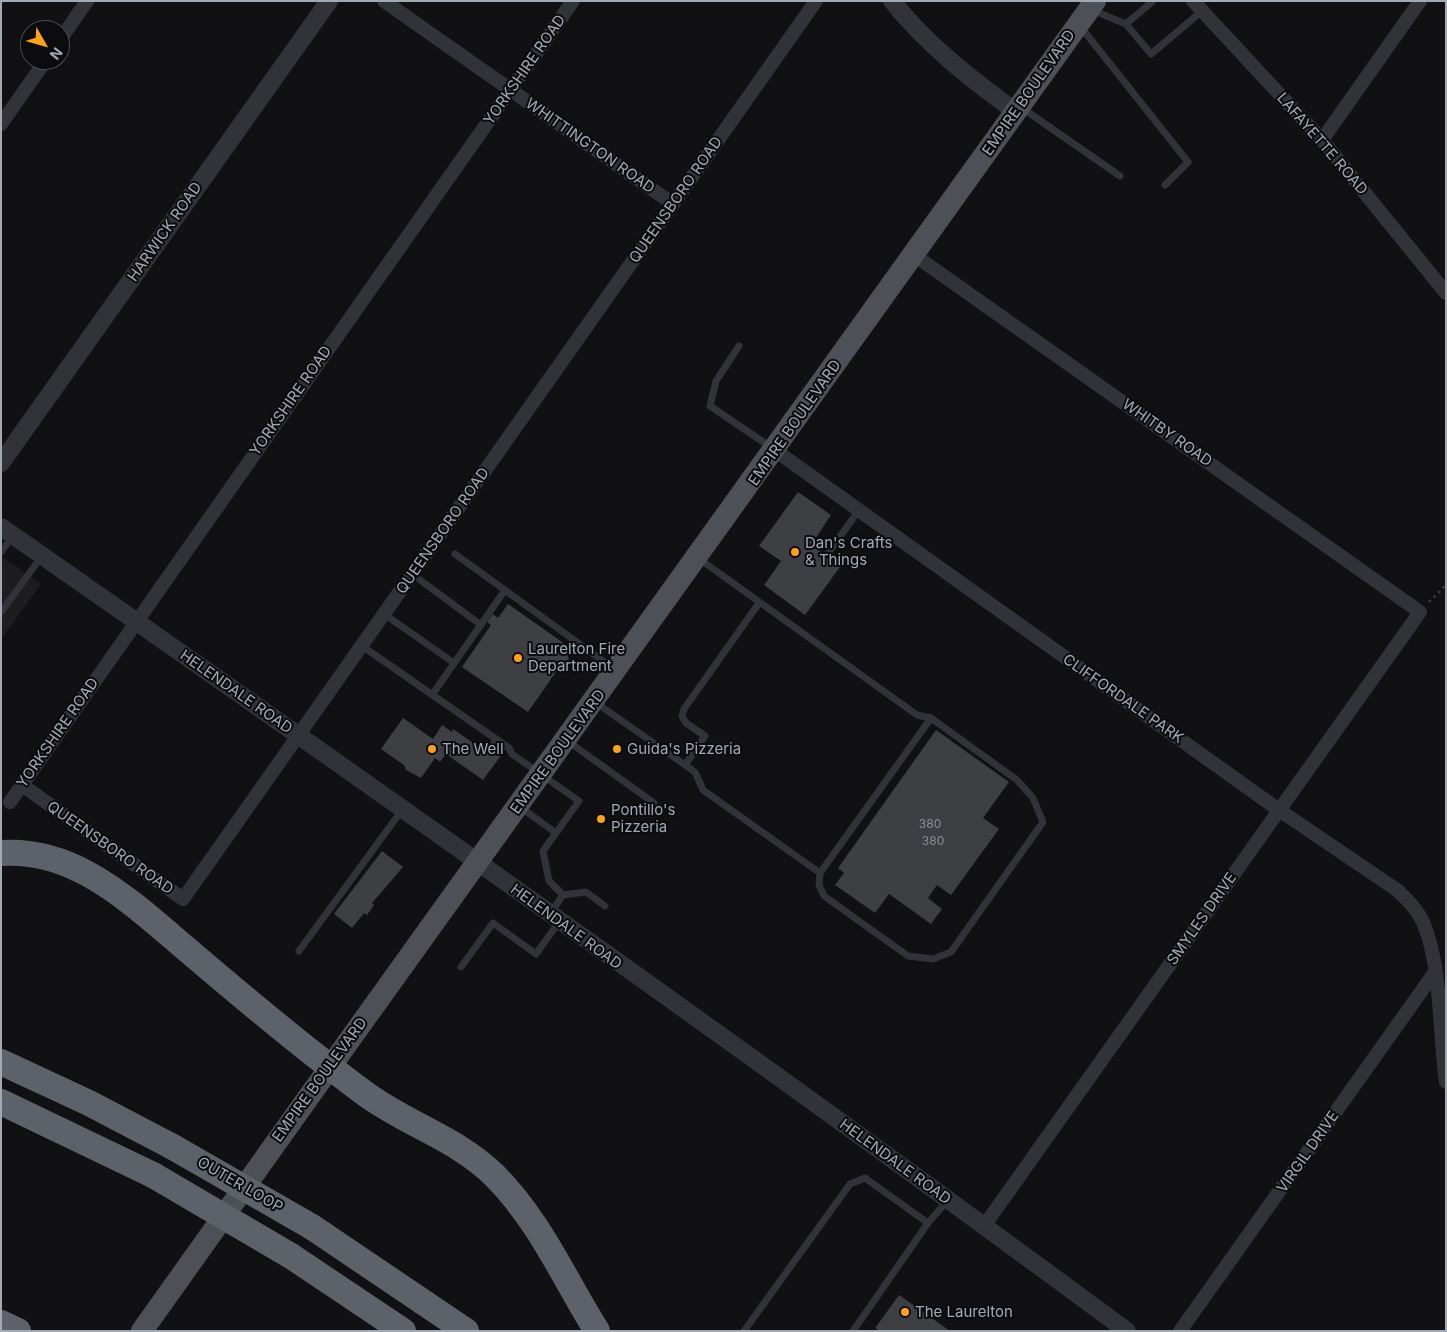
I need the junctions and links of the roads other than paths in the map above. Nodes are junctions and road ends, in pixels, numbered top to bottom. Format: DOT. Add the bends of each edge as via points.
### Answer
graph roads {
  1 [pos="87,1"];
  2 [pos="329,1"];
  3 [pos="384,1"];
  4 [pos="573,1"];
  5 [pos="816,1"];
  6 [pos="892,1"];
  7 [pos="1153,1"];
  8 [pos="1420,1"];
  9 [pos="1198,6"];
  10 [pos="1088,11"];
  11 [pos="1126,24"];
  12 [pos="70,26"];
  13 [pos="39,70"];
  14 [pos="510,90"];
  15 [pos="1018,109"];
  16 [pos="1,124"];
  17 [pos="1322,140"];
  18 [pos="1120,176"];
  19 [pos="1165,185"];
  20 [pos="673,204"];
  21 [pos="914,255"];
  22 [pos="1445,292"];
  23 [pos="739,346"];
  24 [pos="776,451"];
  25 [pos="1,463"];
  26 [pos="859,510"];
  27 [pos="7,531"];
  28 [pos="1,552"];
  29 [pos="829,552"];
  30 [pos="455,554"];
  31 [pos="42,556"];
  32 [pos="698,558"];
  33 [pos="412,574"];
  34 [pos="505,590"];
  35 [pos="759,603"];
  36 [pos="1,612"];
  37 [pos="1420,612"];
  38 [pos="384,614"];
  39 [pos="136,622"];
  40 [pos="481,625"];
  41 [pos="362,646"];
  42 [pos="454,663"];
  43 [pos="617,671"];
  44 [pos="432,695"];
  45 [pos="594,702"];
  46 [pos="931,718"];
  47 [pos="299,736"];
  48 [pos="566,740"];
  49 [pos="685,765"];
  50 [pos="542,775"];
  51 [pos="22,785"];
  52 [pos="10,802"];
  53 [pos="654,803"];
  54 [pos="519,806"];
  55 [pos="402,810"];
  56 [pos="1279,810"];
  57 [pos="556,833"];
  58 [pos="1,853"];
  59 [pos="477,863"];
  60 [pos="820,873"];
  61 [pos="563,895"];
  62 [pos="605,906"];
  63 [pos="554,918"];
  64 [pos="299,951"];
  65 [pos="461,967"];
  66 [pos="1435,972"];
  67 [pos="1,1062"];
  68 [pos="329,1067"];
  69 [pos="1446,1082"];
  70 [pos="1,1102"];
  71 [pos="1,1113"];
  72 [pos="153,1175"];
  73 [pos="948,1200"];
  74 [pos="928,1223"];
  75 [pos="984,1226"];
  76 [pos="1,1323"];
  77 [pos="18,1331"];
  78 [pos="142,1331"];
  79 [pos="403,1331"];
  80 [pos="466,1331"];
  81 [pos="597,1331"];
  82 [pos="744,1331"];
  83 [pos="853,1331"];
  84 [pos="1127,1331"];
  85 [pos="1180,1331"];
  1 -- 12 [label="street"];
  2 -- 25 [label="street, HARWICK ROAD"];
  3 -- 14 [label="street, WHITTINGTON ROAD"];
  4 -- 14 [label="street, YORKSHIRE ROAD"];
  5 -- 20 [label="street, QUEENSBORO ROAD"];
  6 -- 15 [label="street" via="948,60"];
  7 -- 11 [label="lane"];
  8 -- 17 [label="street"];
  9 -- 11 [label="lane" via="1151,54"];
  9 -- 17 [label="street, LAFAYETTE ROAD"];
  10 -- 11 [label="lane"];
  10 -- 15 [label="main road, EMPIRE BOULEVARD"];
  10 -- 19 [label="lane" via="1188,162"];
  13 -- 16 [label="street"];
  14 -- 20 [label="street, WHITTINGTON ROAD"];
  14 -- 39 [label="street, YORKSHIRE ROAD"];
  15 -- 18 [label="lane"];
  15 -- 21 [label="main road, EMPIRE BOULEVARD"];
  17 -- 22 [label="street, LAFAYETTE ROAD"];
  20 -- 33 [label="street, QUEENSBORO ROAD"];
  21 -- 24 [label="main road, EMPIRE BOULEVARD"];
  21 -- 37 [label="street, WHITBY ROAD"];
  23 -- 24 [label="lane" via="716,381 710,406"];
  24 -- 26 [label="street, CLIFFORDALE PARK"];
  24 -- 32 [label="main road, EMPIRE BOULEVARD"];
  26 -- 29 [label="lane"];
  26 -- 56 [label="street, CLIFFORDALE PARK"];
  27 -- 28 [label="lane"];
  27 -- 31 [label="street, HELENDALE ROAD"];
  30 -- 34 [label="lane"];
  31 -- 36 [label="lane"];
  31 -- 39 [label="street, HELENDALE ROAD"];
  32 -- 35 [label="lane"];
  32 -- 43 [label="main road, EMPIRE BOULEVARD"];
  33 -- 38 [label="street, QUEENSBORO ROAD"];
  33 -- 40 [label="lane"];
  34 -- 40 [label="lane"];
  34 -- 43 [label="lane"];
  35 -- 46 [label="lane" via="917,715"];
  35 -- 49 [label="lane" via="684,709 682,716 686,723 705,736"];
  37 -- 56 [label="street, SMYLES DRIVE"];
  38 -- 41 [label="street, QUEENSBORO ROAD"];
  38 -- 42 [label="lane"];
  39 -- 47 [label="street, HELENDALE ROAD"];
  39 -- 51 [label="street, YORKSHIRE ROAD"];
  40 -- 42 [label="lane"];
  41 -- 44 [label="lane"];
  41 -- 47 [label="street, QUEENSBORO ROAD"];
  42 -- 44 [label="lane"];
  43 -- 45 [label="main road, EMPIRE BOULEVARD"];
  44 -- 50 [label="lane"];
  45 -- 48 [label="main road, EMPIRE BOULEVARD"];
  45 -- 49 [label="lane"];
  46 -- 60 [label="lane"];
  46 -- 60 [label="lane" via="1017,780 1033,798 1043,822 952,952 933,959 908,956 824,896 819,885"];
  47 -- 51 [label="street, QUEENSBORO ROAD" via="183,899"];
  47 -- 55 [label="street, HELENDALE ROAD"];
  48 -- 50 [label="main road, EMPIRE BOULEVARD"];
  48 -- 53 [label="lane"];
  49 -- 60 [label="lane" via="695,772 703,790"];
  50 -- 54 [label="main road, EMPIRE BOULEVARD"];
  50 -- 57 [label="lane" via="579,801"];
  51 -- 52 [label="street, YORKSHIRE ROAD"];
  54 -- 57 [label="lane"];
  54 -- 59 [label="main road, EMPIRE BOULEVARD"];
  55 -- 59 [label="street, HELENDALE ROAD"];
  55 -- 64 [label="lane"];
  56 -- 66 [label="street, CLIFFORDALE PARK" via="1408,900 1423,921"];
  56 -- 75 [label="street, SMYLES DRIVE"];
  57 -- 61 [label="lane" via="543,851 550,881"];
  58 -- 68 [label="highway" via="51,858 107,885"];
  59 -- 63 [label="street, HELENDALE ROAD"];
  59 -- 68 [label="main road, EMPIRE BOULEVARD"];
  61 -- 62 [label="lane" via="586,892"];
  61 -- 63 [label="lane"];
  63 -- 65 [label="lane" via="536,954 493,923"];
  63 -- 73 [label="street, HELENDALE ROAD"];
  66 -- 69 [label="street, CLIFFORDALE PARK"];
  66 -- 85 [label="street, VIRGIL DRIVE"];
  67 -- 80 [label="highway, OUTER LOOP, bridge" via="174,1147 312,1228"];
  68 -- 78 [label="main road, EMPIRE BOULEVARD"];
  68 -- 81 [label="highway" via="378,1103 460,1148 495,1176 527,1215"];
  70 -- 72 [label="highway"];
  71 -- 72 [label="highway"];
  72 -- 79 [label="highway, bridge" via="291,1256"];
  73 -- 74 [label="lane"];
  73 -- 75 [label="street, HELENDALE ROAD"];
  74 -- 82 [label="lane" via="865,1178 850,1184"];
  74 -- 83 [label="lane"];
  75 -- 84 [label="street, HELENDALE ROAD"];
  76 -- 77 [label="highway"];
}
